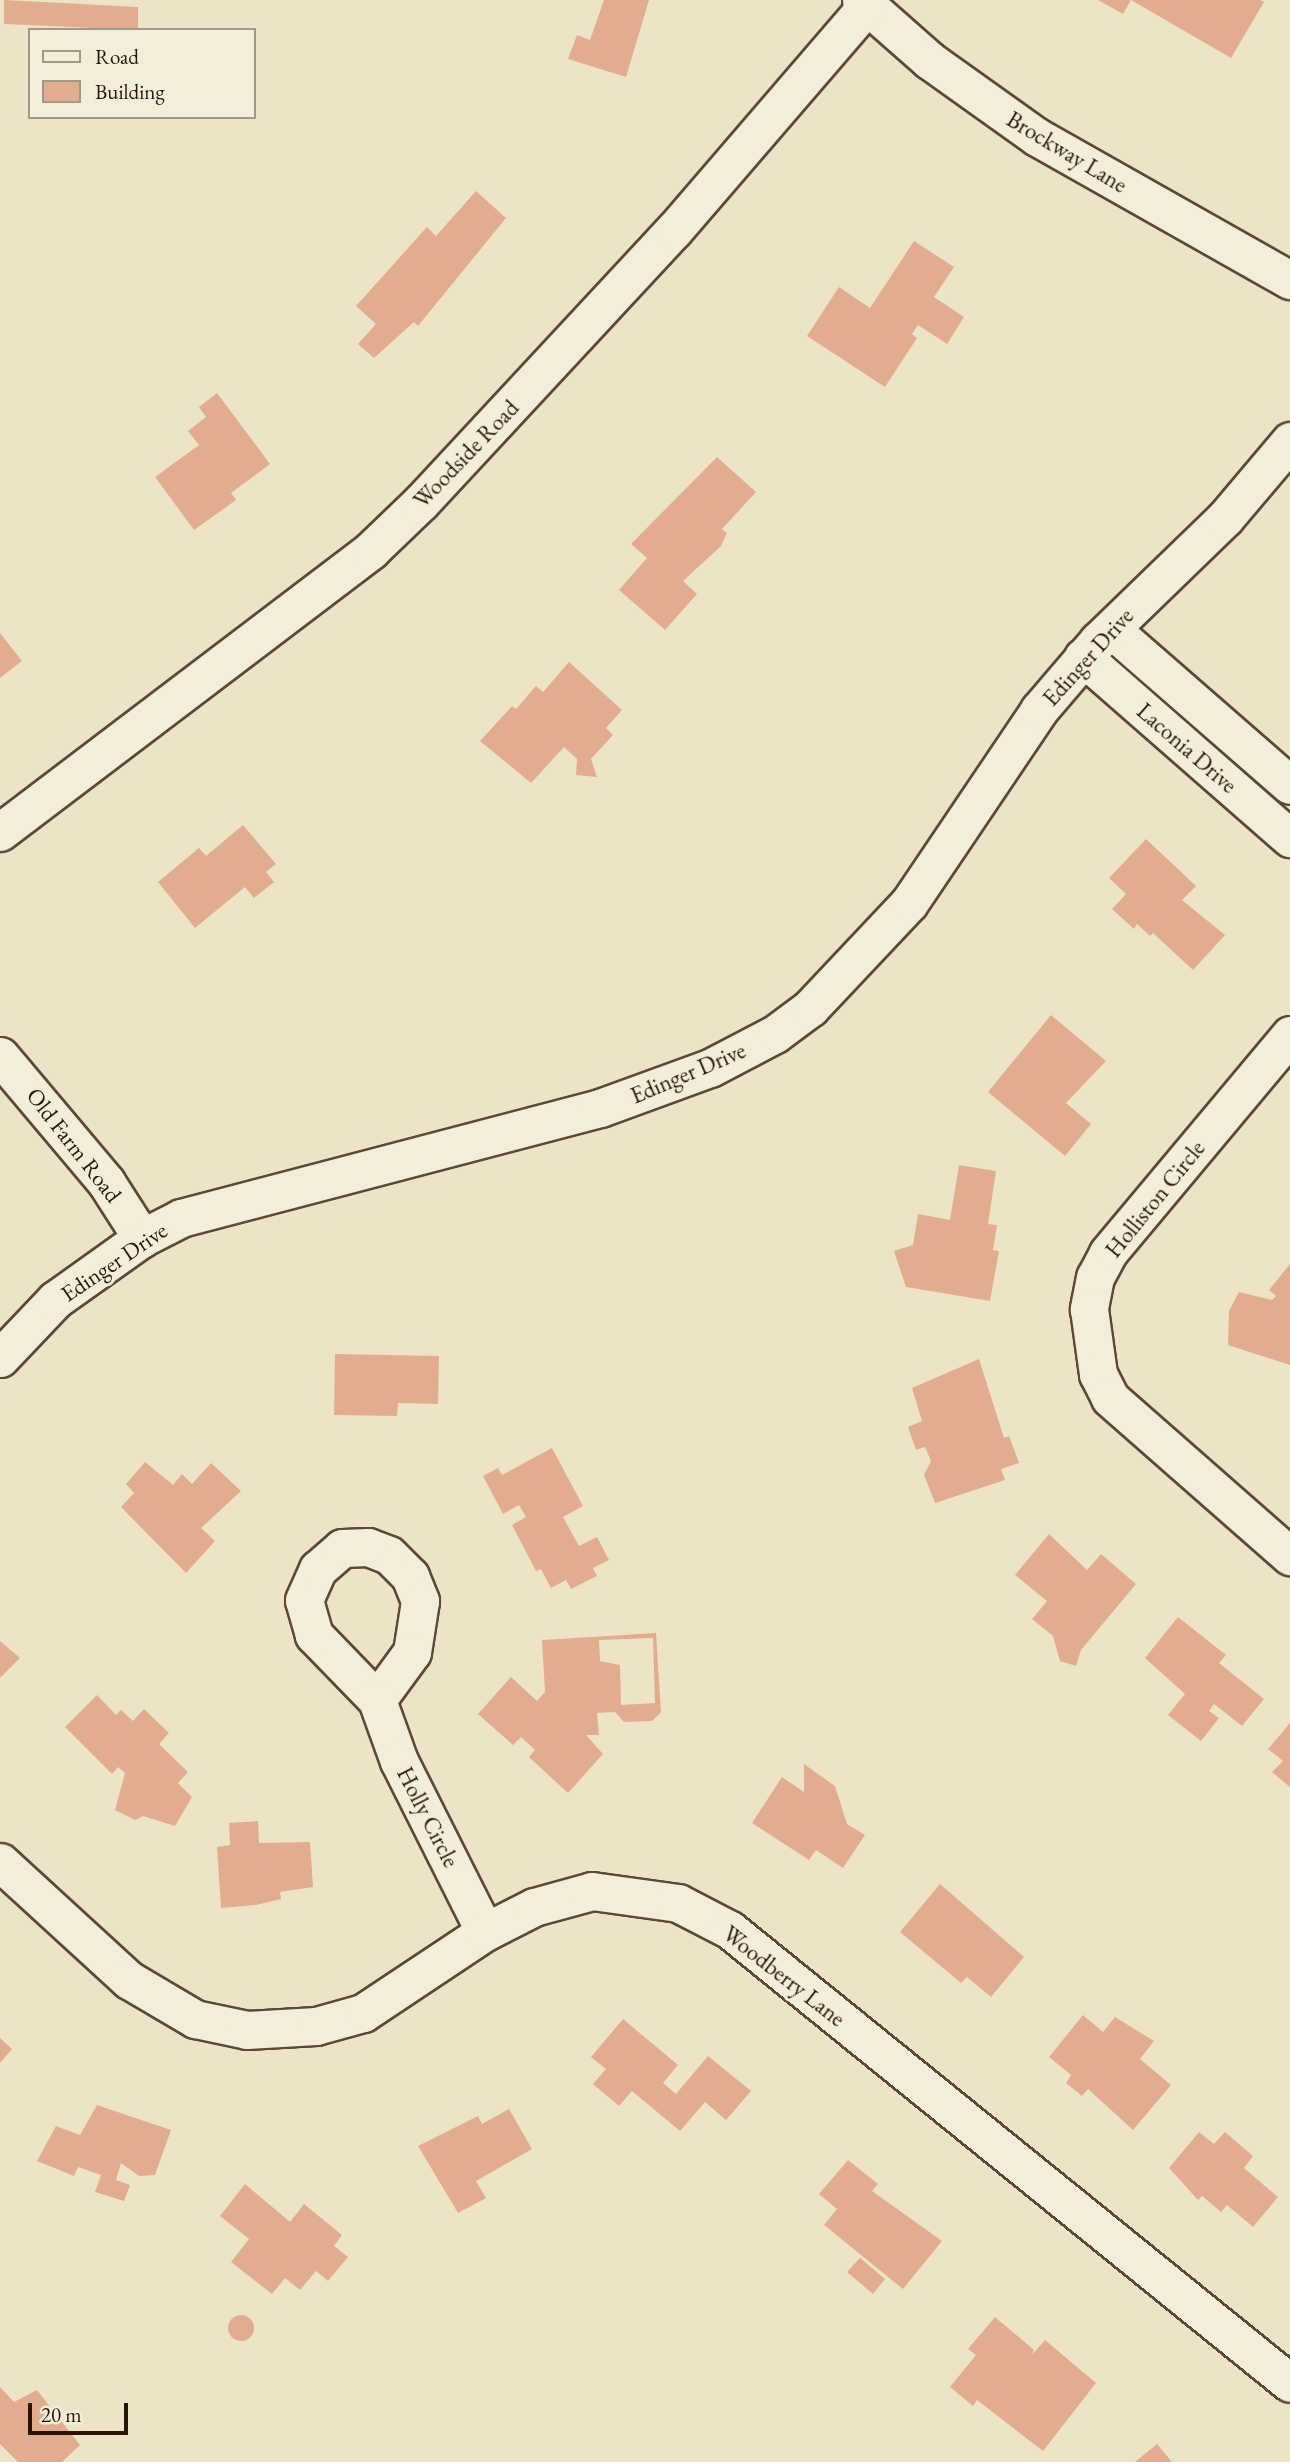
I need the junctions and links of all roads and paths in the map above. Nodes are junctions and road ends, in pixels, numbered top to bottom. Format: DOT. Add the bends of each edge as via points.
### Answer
graph roads {
  1 [pos="864,3"];
  2 [pos="1290,280"];
  3 [pos="1290,441"];
  4 [pos="1111,629"];
  5 [pos="1083,657"];
  6 [pos="1290,785"];
  7 [pos="0,832"];
  8 [pos="1290,838"];
  9 [pos="1290,1035"];
  10 [pos="0,1056"];
  11 [pos="142,1238"];
  12 [pos="0,1358"];
  13 [pos="1290,1556"];
  14 [pos="377,1700"];
  15 [pos="0,1862"];
  16 [pos="485,1932"];
  17 [pos="1290,2383"];
  1 -- 2 [label="street, Brockway Lane" via="929,61 1037,137"];
  1 -- 7 [label="street, Woodside Road" via="674,230 411,512 371,550"];
  3 -- 4 [label="street, Edinger Drive" via="1225,518"];
  4 -- 5 [label="street, Edinger Drive"];
  4 -- 6 [label="street, Laconia Drive"];
  5 -- 8 [label="street, Laconia Drive"];
  5 -- 11 [label="street, Edinger Drive" via="1039,710 909,903 810,1008 775,1034 710,1069 600,1108 194,1214"];
  9 -- 13 [label="street, Holliston Circle" via="1108,1253 1095,1277 1089,1309 1098,1374 1110,1398"];
  10 -- 11 [label="street, Old Farm Road" via="98,1172"];
  11 -- 12 [label="street, Edinger Drive" via="55,1300"];
  14 -- 16 [label="street, Holly Circle" via="399,1761"];
  15 -- 16 [label="street, Woodberry Lane" via="129,1980 195,2020 247,2031 316,2026 363,2013"];
  16 -- 17 [label="street, Woodberry Lane" via="534,1907 592,1891 678,1903 730,1930"];
}
